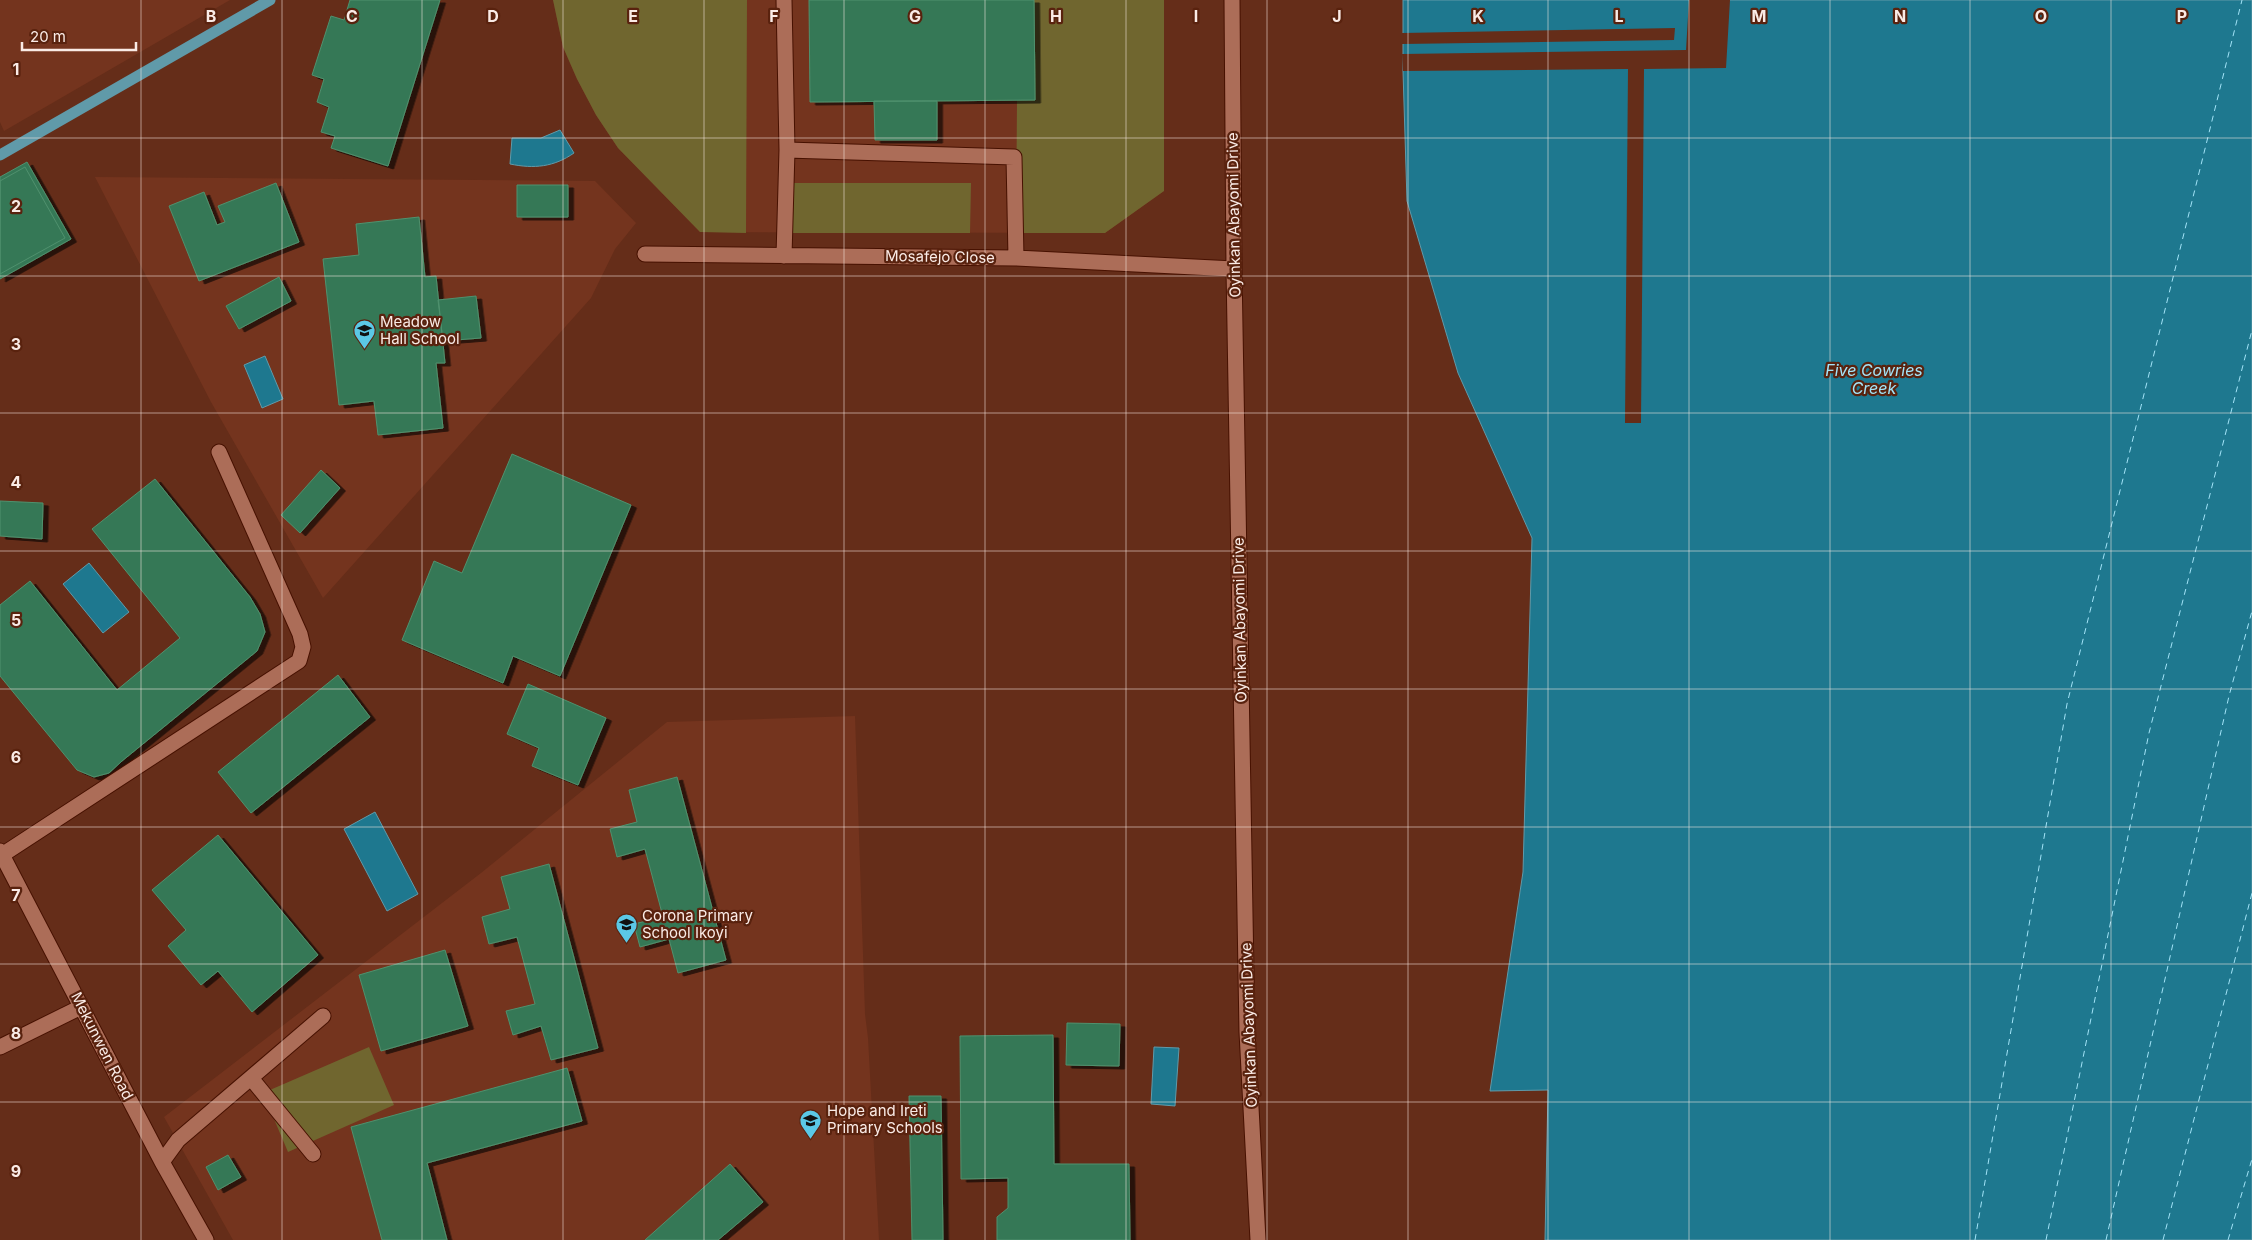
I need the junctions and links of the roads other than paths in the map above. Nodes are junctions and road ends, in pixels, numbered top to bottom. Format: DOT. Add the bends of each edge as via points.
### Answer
graph roads {
  1 [pos="784,0"];
  2 [pos="1232,0"];
  3 [pos="787,150"];
  4 [pos="644,254"];
  5 [pos="784,256"];
  6 [pos="1016,258"];
  7 [pos="1234,269"];
  8 [pos="219,452"];
  9 [pos="1,853"];
  10 [pos="81,1007"];
  11 [pos="323,1016"];
  12 [pos="0,1047"];
  13 [pos="251,1078"];
  14 [pos="313,1154"];
  15 [pos="162,1162"];
  16 [pos="206,1240"];
  17 [pos="1258,1240"];
  1 -- 3 [label="street"];
  2 -- 7 [label="street, Oyinkan Abayomi Drive"];
  3 -- 5 [label="street"];
  3 -- 6 [label="street" via="1014,157"];
  4 -- 5 [label="street, Mosafejo Close"];
  5 -- 6 [label="street, Mosafejo Close"];
  6 -- 7 [label="street, Mosafejo Close"];
  7 -- 17 [label="street, Oyinkan Abayomi Drive" via="1247,1022"];
  8 -- 9 [label="street" via="300,634 303,647 299,661"];
  9 -- 10 [label="street, Mekunwen Road"];
  10 -- 12 [label="street"];
  10 -- 15 [label="street, Mekunwen Road"];
  11 -- 13 [label="street"];
  13 -- 14 [label="street"];
  13 -- 15 [label="street" via="178,1140"];
  15 -- 16 [label="street, Mekunwen Road"];
}
